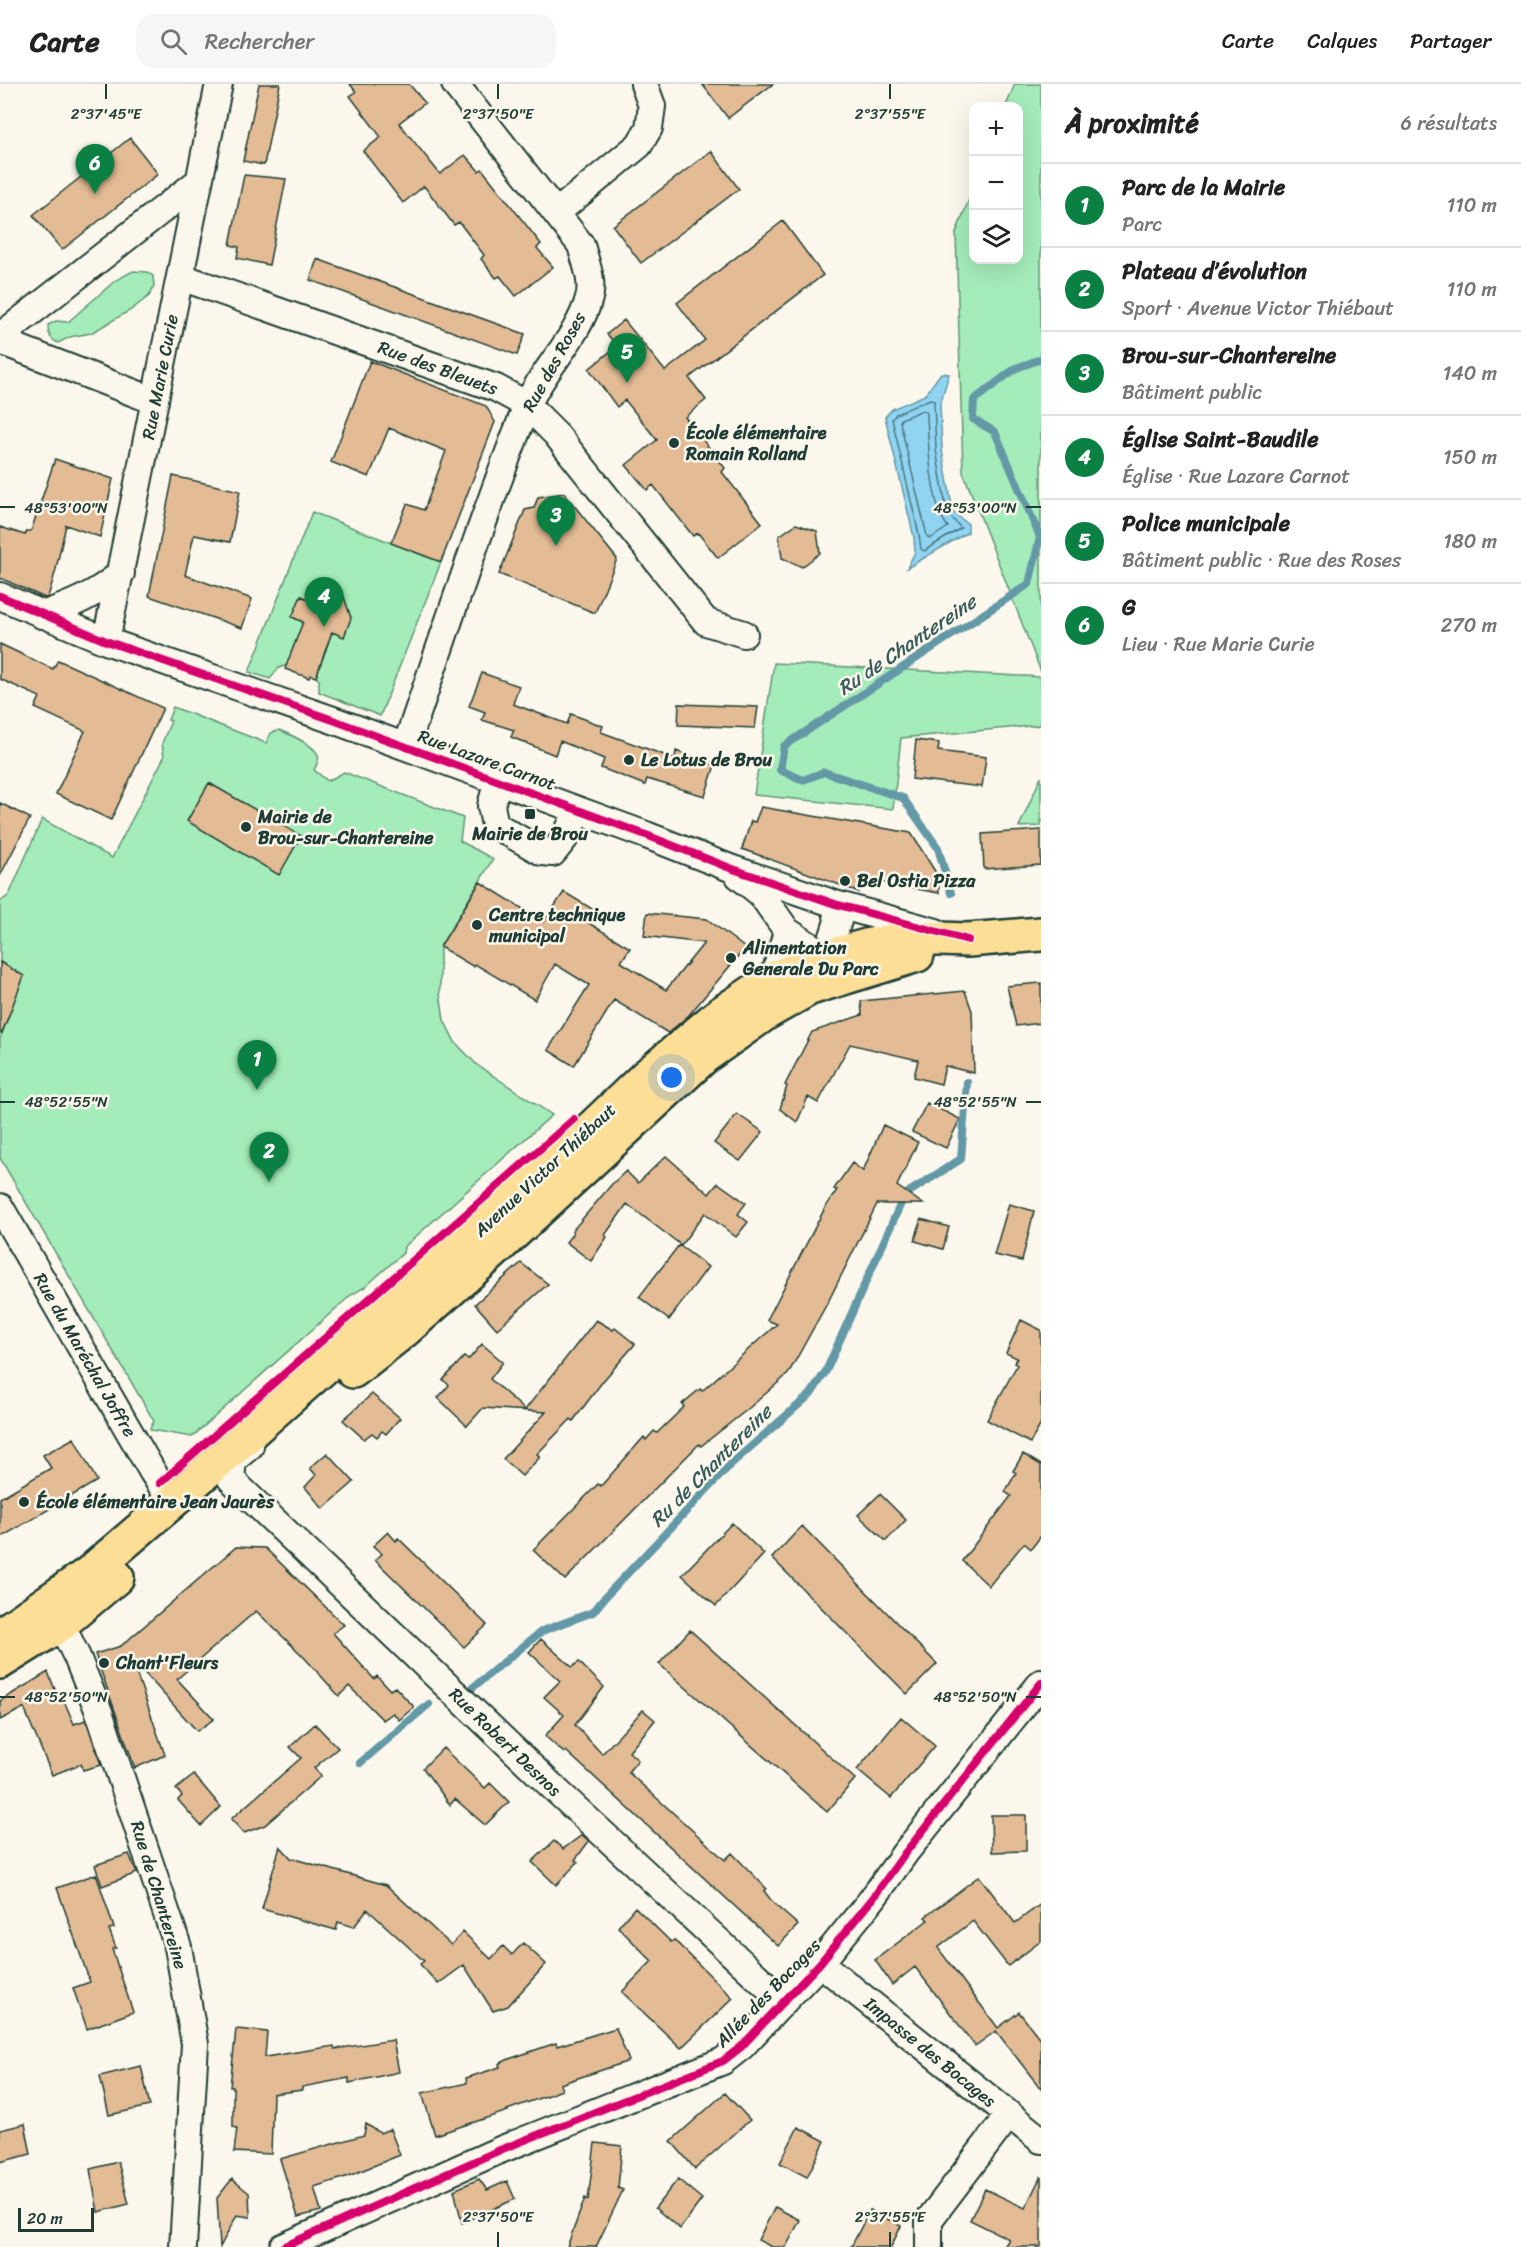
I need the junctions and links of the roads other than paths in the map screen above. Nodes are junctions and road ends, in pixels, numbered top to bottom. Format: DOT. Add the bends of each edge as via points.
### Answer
graph roads {
  1 [pos="219,84"];
  2 [pos="454,84"];
  3 [pos="644,84"];
  4 [pos="199,181"];
  5 [pos="556,213"];
  6 [pos="181,277"];
  7 [pos="3,336"];
  8 [pos="155,401"];
  9 [pos="527,405"];
  10 [pos="121,573"];
  11 [pos="0,596"];
  12 [pos="42,615"];
  13 [pos="744,634"];
  14 [pos="106,641"];
  15 [pos="406,746"];
  16 [pos="498,780"];
  17 [pos="578,810"];
  18 [pos="730,868"];
  19 [pos="835,904"];
  20 [pos="787,931"];
  21 [pos="1041,934"];
  22 [pos="968,940"];
  23 [pos="827,957"];
  24 [pos="854,973"];
  25 [pos="774,978"];
  26 [pos="705,1056"];
  27 [pos="0,1207"];
  28 [pos="387,1314"];
  29 [pos="364,1362"];
  30 [pos="252,1433"];
  31 [pos="231,1479"];
  32 [pos="172,1502"];
  33 [pos="46,1619"];
  34 [pos="0,1635"];
  35 [pos="0,1662"];
  36 [pos="1041,1683"];
  37 [pos="820,1963"];
  38 [pos="783,2001"];
  39 [pos="1008,2115"];
  40 [pos="1041,2140"];
  41 [pos="183,2247"];
  42 [pos="283,2247"];
  43 [pos="929,2247"];
  1 -- 4 [label="street, Rue Marie Curie"];
  2 -- 5 [label="street, Rue des Roses"];
  3 -- 5 [label="street" via="652,106 649,128 639,145"];
  4 -- 6 [label="street, Rue Marie Curie"];
  4 -- 7 [label="street"];
  5 -- 9 [label="street, Rue des Roses" via="581,244 590,296 568,341"];
  6 -- 8 [label="street, Rue Marie Curie"];
  6 -- 9 [label="street, Rue des Bleuets" via="496,388"];
  7 -- 8 [label="street" via="37,355"];
  8 -- 10 [label="street, Rue Marie Curie"];
  9 -- 13 [label="street, Rue des Bleuets" via="555,433 706,622"];
  9 -- 15 [label="street, Rue des Roses" via="505,457"];
  10 -- 12 [label="street" via="78,602"];
  10 -- 14 [label="street, Rue Marie Curie"];
  11 -- 12 [label="street, Rue Lazare Carnot"];
  12 -- 14 [label="street, Rue Lazare Carnot"];
  14 -- 15 [label="street, Rue Lazare Carnot"];
  15 -- 16 [label="street, Rue Lazare Carnot"];
  16 -- 17 [label="street, Rue Lazare Carnot"];
  16 -- 17 [label="street" via="491,806 495,825 542,852 553,853 558,848"];
  17 -- 18 [label="street, Rue Lazare Carnot"];
  18 -- 19 [label="street, Rue Lazare Carnot"];
  18 -- 20 [label="street, Rue Lazare Carnot" via="761,894"];
  19 -- 22 [label="street, Rue Lazare Carnot"];
  19 -- 23 [label="street" via="838,921"];
  20 -- 23 [label="street, Rue Lazare Carnot"];
  20 -- 25 [label="street"];
  21 -- 22 [label="main road, Avenue Victor Thiébaut"];
  22 -- 23 [label="main road, Avenue Victor Thiébaut" via="910,938"];
  22 -- 24 [label="main road, Avenue Victor Thiébaut"];
  23 -- 24 [label="street, Rue Lazare Carnot"];
  23 -- 25 [label="main road, Avenue Victor Thiébaut"];
  23 -- 26 [label="street" via="822,972 776,992 706,1040"];
  24 -- 26 [label="main road, Avenue Victor Thiébaut" via="810,988"];
  25 -- 28 [label="main road, Avenue Victor Thiébaut" via="720,1014 645,1077"];
  26 -- 29 [label="main road, Avenue Victor Thiébaut" via="482,1263"];
  27 -- 32 [label="street, Rue du Maréchal Joffre"];
  28 -- 29 [label="street" via="386,1328 366,1346"];
  28 -- 30 [label="main road, Avenue Victor Thiébaut"];
  29 -- 31 [label="main road, Avenue Victor Thiébaut"];
  30 -- 31 [label="street" via="249,1447 233,1460"];
  30 -- 32 [label="main road, Avenue Victor Thiébaut"];
  31 -- 33 [label="main road, Avenue Victor Thiébaut"];
  31 -- 38 [label="street, Rue Robert Desnos"];
  32 -- 33 [label="main road, Avenue Victor Thiébaut" via="89,1573"];
  33 -- 34 [label="main road"];
  33 -- 35 [label="main road"];
  33 -- 41 [label="street, Rue de Chantereine" via="77,1657 178,1947 195,2044"];
  36 -- 37 [label="street, Allée des Bocages"];
  37 -- 38 [label="street, Allée des Bocages"];
  37 -- 39 [label="street, Impasse des Bocages"];
  38 -- 42 [label="street, Allée des Bocages" via="723,2061 500,2150"];
  39 -- 40 [label="street, Impasse des Bocages"];
  39 -- 43 [label="street" via="929,2220"];
}
